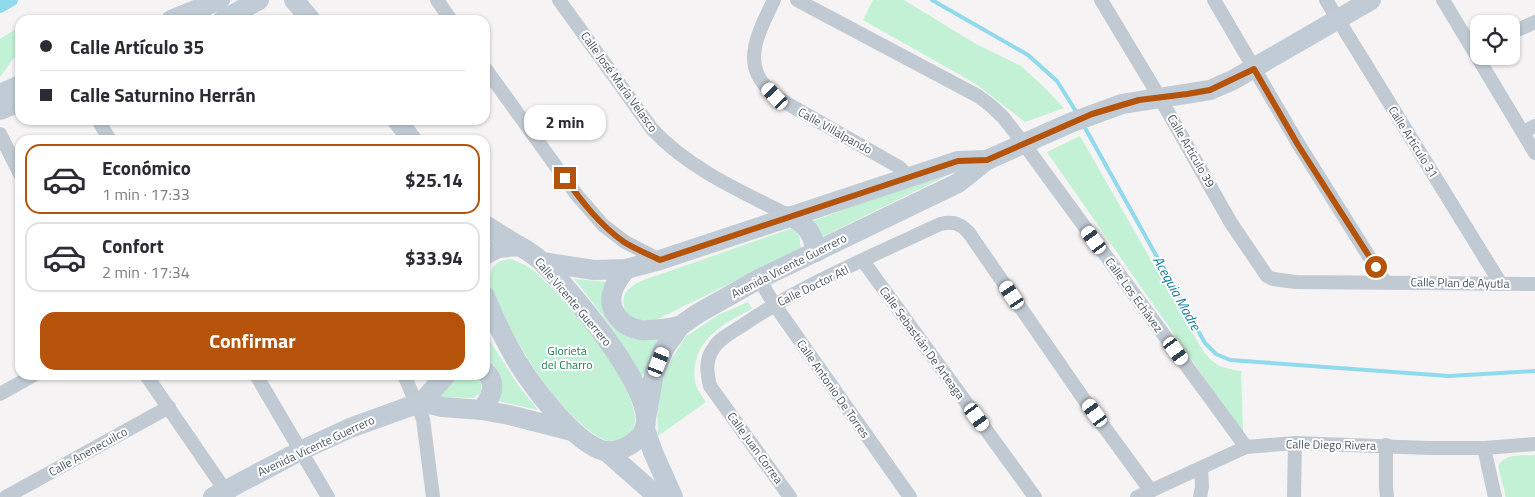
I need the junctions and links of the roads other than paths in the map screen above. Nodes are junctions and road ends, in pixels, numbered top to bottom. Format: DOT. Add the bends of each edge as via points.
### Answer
graph roads {
  1 [pos="220,0"];
  2 [pos="259,0"];
  3 [pos="294,0"];
  4 [pos="436,0"];
  5 [pos="559,0"];
  6 [pos="774,0"];
  7 [pos="797,0"];
  8 [pos="1101,0"];
  9 [pos="1214,0"];
  10 [pos="1326,0"];
  11 [pos="1371,0"];
  12 [pos="1444,0"];
  13 [pos="183,15"];
  14 [pos="232,15"];
  15 [pos="307,15"];
  16 [pos="447,15"];
  17 [pos="1337,20"];
  18 [pos="1535,22"];
  19 [pos="1520,29"];
  20 [pos="1470,40"];
  21 [pos="1487,65"];
  22 [pos="1254,69"];
  23 [pos="490,75"];
  24 [pos="15,87"];
  25 [pos="0,94"];
  26 [pos="1160,98"];
  27 [pos="15,104"];
  28 [pos="0,110"];
  29 [pos="1529,129"];
  30 [pos="0,134"];
  31 [pos="1024,144"];
  32 [pos="1535,153"];
  33 [pos="987,160"];
  34 [pos="15,164"];
  35 [pos="908,176"];
  36 [pos="790,216"];
  37 [pos="490,228"];
  38 [pos="519,246"];
  39 [pos="490,252"];
  40 [pos="816,252"];
  41 [pos="660,260"];
  42 [pos="863,261"];
  43 [pos="542,262"];
  44 [pos="626,269"];
  45 [pos="758,279"];
  46 [pos="1296,282"];
  47 [pos="1385,282"];
  48 [pos="1501,284"];
  49 [pos="1535,284"];
  50 [pos="774,304"];
  51 [pos="490,307"];
  52 [pos="680,326"];
  53 [pos="490,379"];
  54 [pos="25,380"];
  55 [pos="150,380"];
  56 [pos="259,380"];
  57 [pos="407,380"];
  58 [pos="441,380"];
  59 [pos="0,394"];
  60 [pos="720,400"];
  61 [pos="419,403"];
  62 [pos="169,407"];
  63 [pos="482,410"];
  64 [pos="645,423"];
  65 [pos="574,431"];
  66 [pos="1295,443"];
  67 [pos="1535,444"];
  68 [pos="1386,445"];
  69 [pos="1246,447"];
  70 [pos="1484,448"];
  71 [pos="300,451"];
  72 [pos="606,451"];
  73 [pos="1201,468"];
  74 [pos="1151,491"];
  75 [pos="222,495"];
  76 [pos="6,497"];
  77 [pos="328,497"];
  78 [pos="433,497"];
  79 [pos="658,497"];
  80 [pos="673,497"];
  81 [pos="790,497"];
  82 [pos="910,497"];
  83 [pos="1035,497"];
  84 [pos="1137,497"];
  85 [pos="1200,497"];
  86 [pos="1294,497"];
  87 [pos="1387,497"];
  88 [pos="1495,497"];
  1 -- 13 [label="street"];
  2 -- 14 [label="street"];
  3 -- 15 [label="street"];
  4 -- 16 [label="street"];
  5 -- 36 [label="street, Calle José María Velasco" via="667,145 732,187"];
  6 -- 35 [label="street, Calle Villalpando" via="757,34 753,50 755,67 767,88 788,104 899,167"];
  7 -- 31 [label="street, Calle Los Echávez" via="978,96 1003,117"];
  8 -- 26 [label="street, Calle Artículo 39"];
  9 -- 22 [label="street"];
  10 -- 17 [label="street, Calle Artículo 31"];
  11 -- 17 [label="street, Avenida Vicente Guerrero"];
  12 -- 20 [label="street"];
  17 -- 22 [label="street, Avenida Vicente Guerrero"];
  17 -- 48 [label="street, Calle Artículo 31"];
  18 -- 19 [label="street"];
  21 -- 29 [label="street"];
  22 -- 26 [label="street, Avenida Vicente Guerrero" via="1210,90"];
  22 -- 47 [label="street"];
  23 -- 41 [label="street" via="576,194 603,225 625,242"];
  24 -- 25 [label="street"];
  26 -- 31 [label="street, Avenida Vicente Guerrero" via="1139,100 1092,114"];
  26 -- 46 [label="street, Calle Artículo 39" via="1262,270 1273,279"];
  27 -- 28 [label="street"];
  29 -- 32 [label="street"];
  30 -- 34 [label="street"];
  31 -- 33 [label="street, Avenida Vicente Guerrero"];
  31 -- 69 [label="street, Calle Los Echávez"];
  33 -- 35 [label="street, Avenida Vicente Guerrero" via="958,161"];
  33 -- 40 [label="street, Avenida Vicente Guerrero" via="958,183"];
  35 -- 36 [label="street, Avenida Vicente Guerrero"];
  36 -- 40 [label="street" via="802,222 809,231"];
  36 -- 41 [label="street, Avenida Vicente Guerrero"];
  37 -- 38 [label="street, Calle Vicente Guerrero"];
  38 -- 39 [label="street" via="498,248"];
  38 -- 43 [label="street, Calle Vicente Guerrero"];
  40 -- 45 [label="street, Avenida Vicente Guerrero"];
  41 -- 44 [label="street, Avenida Vicente Guerrero"];
  42 -- 50 [label="street, Calle Doctor Atl"];
  42 -- 74 [label="street, Calle Doctor Atl" via="940,224 957,223 969,233"];
  42 -- 83 [label="street, Calle Sebastián De Arteaga"];
  43 -- 44 [label="street, Avenida Vicente Guerrero" via="594,270"];
  43 -- 64 [label="street, Calle Vicente Guerrero" via="610,342 636,388"];
  44 -- 52 [label="street" via="612,292 611,302 616,316 640,330"];
  45 -- 50 [label="street, Calle Antonio De Torres"];
  45 -- 52 [label="street, Avenida Vicente Guerrero"];
  46 -- 47 [label="street, Calle Plan de Ayutla"];
  47 -- 48 [label="street, Calle Plan de Ayutla"];
  48 -- 49 [label="street, Calle Plan de Ayutla"];
  50 -- 60 [label="street, Calle Doctor Atl" via="714,347 708,362 708,375 710,386"];
  50 -- 82 [label="street, Calle Antonio De Torres"];
  51 -- 65 [label="street" via="523,370"];
  52 -- 64 [label="street, Avenida Vicente Guerrero" via="664,349 654,374"];
  53 -- 63 [label="street" via="490,400"];
  54 -- 59 [label="street"];
  55 -- 62 [label="street"];
  56 -- 71 [label="street"];
  57 -- 61 [label="street"];
  58 -- 61 [label="street"];
  60 -- 81 [label="street, Calle Juan Correa"];
  61 -- 63 [label="street"];
  61 -- 71 [label="street, Avenida Vicente Guerrero" via="350,428"];
  61 -- 78 [label="street" via="425,426"];
  62 -- 75 [label="street"];
  62 -- 76 [label="street, Calle Anenecuilco"];
  63 -- 65 [label="street"];
  64 -- 72 [label="street" via="639,438 620,450"];
  64 -- 80 [label="street, Calle Vicente Guerrero" via="652,452"];
  65 -- 72 [label="street"];
  66 -- 68 [label="street, Calle Diego Rivera"];
  66 -- 69 [label="street, Calle Diego Rivera"];
  66 -- 86 [label="street"];
  67 -- 70 [label="street, Calle Diego Rivera"];
  68 -- 70 [label="street, Calle Diego Rivera"];
  68 -- 87 [label="street"];
  69 -- 73 [label="street, Calle Diego Rivera"];
  70 -- 88 [label="street"];
  71 -- 75 [label="street, Avenida Vicente Guerrero"];
  71 -- 77 [label="street"];
  72 -- 79 [label="street"];
  73 -- 74 [label="street, Calle Diego Rivera"];
  73 -- 85 [label="street"];
  74 -- 84 [label="street, Calle Diego Rivera"];
}
